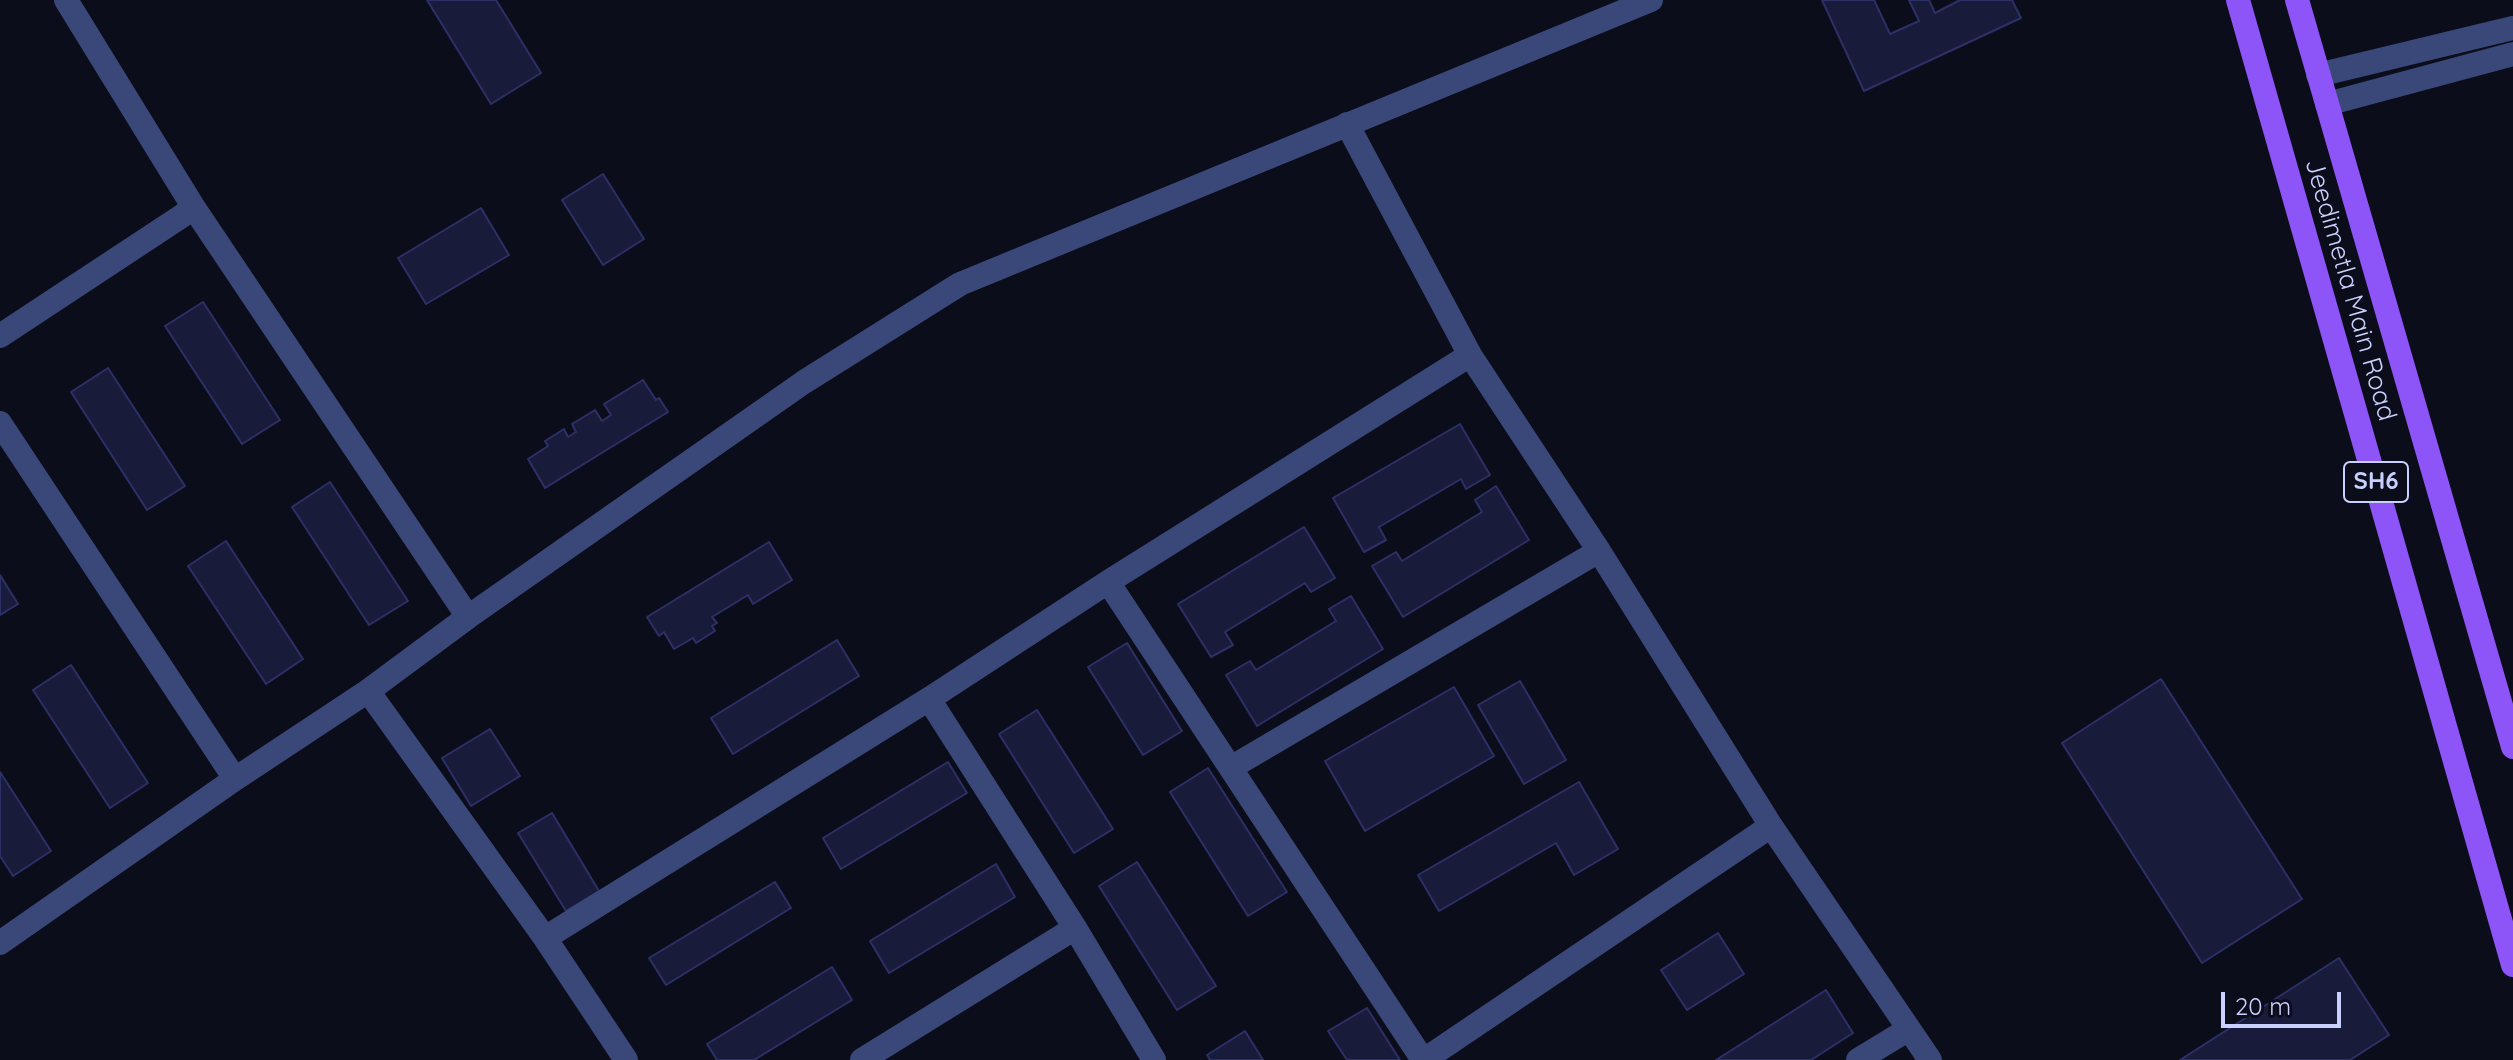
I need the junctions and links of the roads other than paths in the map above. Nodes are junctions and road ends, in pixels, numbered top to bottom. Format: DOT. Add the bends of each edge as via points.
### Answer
graph roads {
  1 [pos="66,0"];
  2 [pos="1651,0"];
  3 [pos="2238,0"];
  4 [pos="2297,0"];
  5 [pos="2513,28"];
  6 [pos="2513,54"];
  7 [pos="2318,75"];
  8 [pos="2327,104"];
  9 [pos="1347,124"];
  10 [pos="194,208"];
  11 [pos="0,336"];
  12 [pos="1470,355"];
  13 [pos="0,423"];
  14 [pos="1599,551"];
  15 [pos="1108,582"];
  16 [pos="468,617"];
  17 [pos="368,691"];
  18 [pos="929,699"];
  19 [pos="2513,747"];
  20 [pos="1232,767"];
  21 [pos="235,779"];
  22 [pos="1771,826"];
  23 [pos="1075,928"];
  24 [pos="545,938"];
  25 [pos="0,943"];
  26 [pos="2513,965"];
  27 [pos="1909,1029"];
  28 [pos="626,1060"];
  29 [pos="862,1060"];
  30 [pos="1154,1060"];
  31 [pos="1423,1060"];
  32 [pos="1858,1060"];
  33 [pos="1930,1060"];
  1 -- 10 [label="street"];
  2 -- 9 [label="street"];
  3 -- 26 [label="main road, Jeedimetla Main Road / SH6"];
  4 -- 7 [label="main road, Jeedimetla Main Road / SH6"];
  5 -- 7 [label="street"];
  6 -- 8 [label="street"];
  7 -- 8 [label="main road, Jeedimetla Main Road / SH6"];
  8 -- 19 [label="main road, Jeedimetla Main Road / SH6"];
  9 -- 12 [label="street"];
  9 -- 16 [label="street" via="960,284 804,382"];
  10 -- 11 [label="street"];
  10 -- 16 [label="street"];
  12 -- 14 [label="street"];
  12 -- 15 [label="street"];
  13 -- 21 [label="street"];
  14 -- 20 [label="street"];
  14 -- 22 [label="street"];
  15 -- 18 [label="street"];
  15 -- 20 [label="street"];
  16 -- 17 [label="street"];
  17 -- 21 [label="street"];
  17 -- 24 [label="street"];
  18 -- 23 [label="street"];
  18 -- 24 [label="street"];
  20 -- 31 [label="street"];
  21 -- 25 [label="street"];
  22 -- 27 [label="street"];
  22 -- 31 [label="street"];
  23 -- 29 [label="street"];
  23 -- 30 [label="street"];
  24 -- 28 [label="street"];
  27 -- 32 [label="street"];
  27 -- 33 [label="street"];
}
